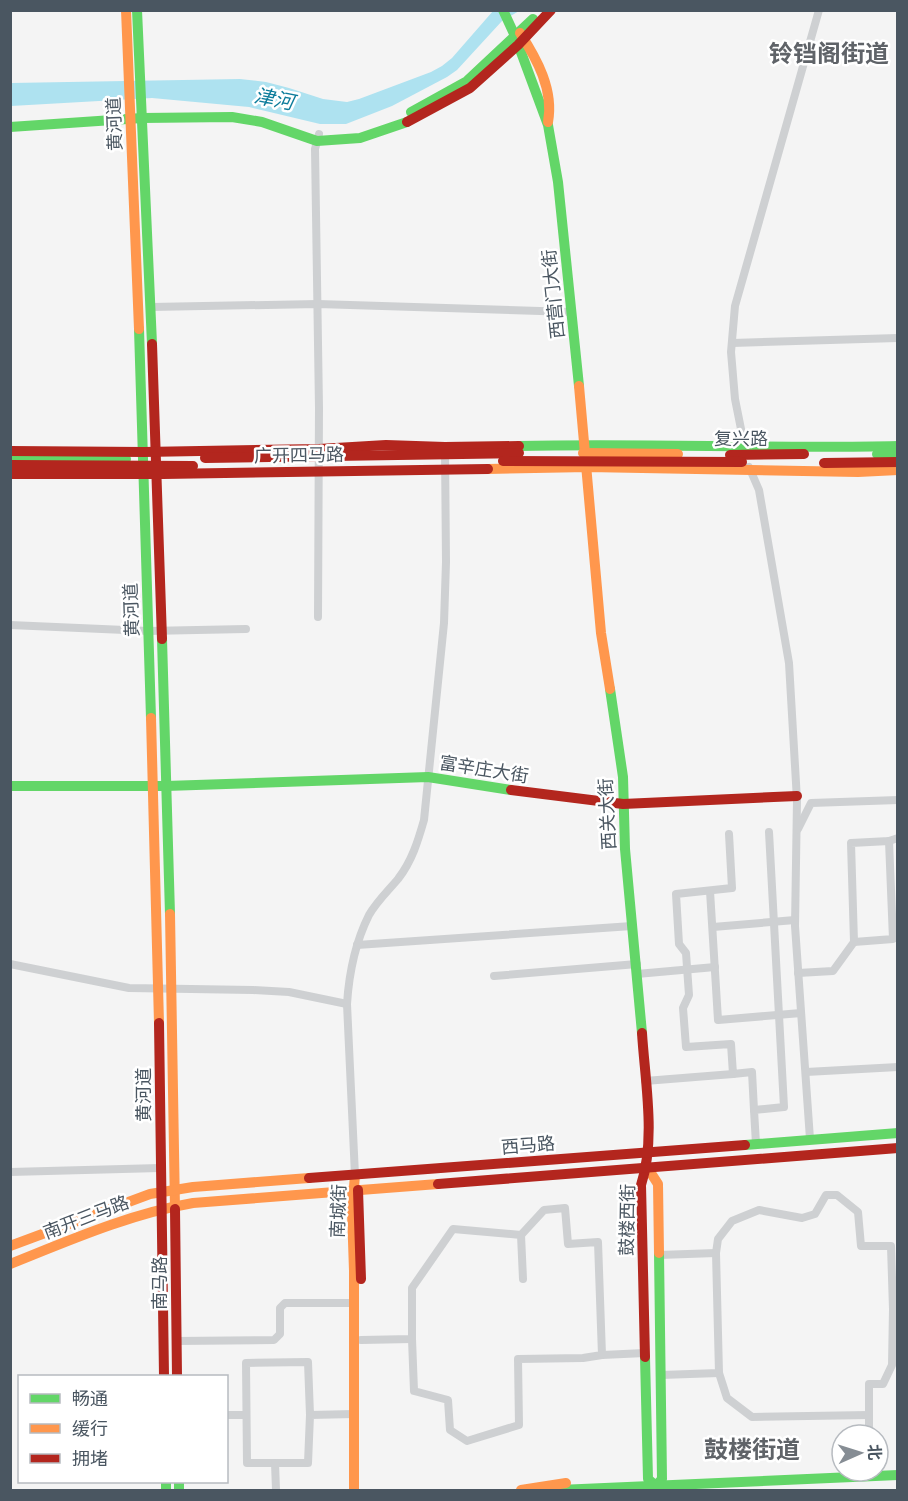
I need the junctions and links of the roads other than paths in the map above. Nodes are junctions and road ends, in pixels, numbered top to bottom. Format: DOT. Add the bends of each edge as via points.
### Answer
graph roads {
  1 [pos="126,10"];
  2 [pos="137,10"];
  3 [pos="503,10"];
  4 [pos="508,10"];
  5 [pos="543,10"];
  6 [pos="551,10"];
  7 [pos="819,10"];
  8 [pos="517,35"];
  9 [pos="134,76"];
  10 [pos="136,111"];
  11 [pos="10,120"];
  12 [pos="10,127"];
  13 [pos="318,137"];
  14 [pos="318,304"];
  15 [pos="151,308"];
  16 [pos="572,312"];
  17 [pos="897,338"];
  18 [pos="732,343"];
  19 [pos="897,446"];
  20 [pos="10,451"];
  21 [pos="897,453"];
  22 [pos="586,456"];
  23 [pos="10,458"];
  24 [pos="445,458"];
  25 [pos="747,458"];
  26 [pos="318,460"];
  27 [pos="897,462"];
  28 [pos="144,463"];
  29 [pos="157,463"];
  30 [pos="10,465"];
  31 [pos="897,470"];
  32 [pos="10,474"];
  33 [pos="318,617"];
  34 [pos="10,625"];
  35 [pos="246,629"];
  36 [pos="161,630"];
  37 [pos="148,631"];
  38 [pos="428,777"];
  39 [pos="10,786"];
  40 [pos="153,786"];
  41 [pos="166,786"];
  42 [pos="797,796"];
  43 [pos="897,800"];
  44 [pos="623,804"];
  45 [pos="769,832"];
  46 [pos="797,832"];
  47 [pos="729,834"];
  48 [pos="893,840"];
  49 [pos="710,891"];
  50 [pos="795,920"];
  51 [pos="773,922"];
  52 [pos="632,926"];
  53 [pos="713,927"];
  54 [pos="854,942"];
  55 [pos="357,945"];
  56 [pos="10,964"];
  57 [pos="715,967"];
  58 [pos="637,969"];
  59 [pos="687,969"];
  60 [pos="798,973"];
  61 [pos="494,976"];
  62 [pos="159,989"];
  63 [pos="172,989"];
  64 [pos="347,1004"];
  65 [pos="801,1013"];
  66 [pos="778,1015"];
  67 [pos="897,1067"];
  68 [pos="806,1072"];
  69 [pos="733,1074"];
  70 [pos="645,1081"];
  71 [pos="754,1110"];
  72 [pos="897,1133"];
  73 [pos="810,1139"];
  74 [pos="756,1144"];
  75 [pos="897,1148"];
  76 [pos="648,1151"];
  77 [pos="647,1167"];
  78 [pos="160,1168"];
  79 [pos="10,1172"];
  80 [pos="356,1175"];
  81 [pos="175,1189"];
  82 [pos="355,1190"];
  83 [pos="161,1191"];
  84 [pos="175,1205"];
  85 [pos="161,1208"];
  86 [pos="521,1235"];
  87 [pos="10,1246"];
  88 [pos="716,1253"];
  89 [pos="659,1255"];
  90 [pos="10,1264"];
  91 [pos="523,1279"];
  92 [pos="354,1303"];
  93 [pos="895,1309"];
  94 [pos="412,1339"];
  95 [pos="361,1340"];
  96 [pos="176,1341"];
  97 [pos="645,1353"];
  98 [pos="602,1355"];
  99 [pos="719,1373"];
  100 [pos="164,1375"];
  101 [pos="177,1375"];
  102 [pos="661,1375"];
  103 [pos="246,1414"];
  104 [pos="354,1414"];
  105 [pos="228,1415"];
  106 [pos="310,1415"];
  107 [pos="869,1415"];
  108 [pos="869,1423"];
  109 [pos="275,1463"];
  110 [pos="830,1472"];
  111 [pos="897,1476"];
  112 [pos="655,1484"];
  113 [pos="714,1487"];
  114 [pos="276,1491"];
  115 [pos="354,1491"];
  116 [pos="359,1491"];
  117 [pos="521,1491"];
  118 [pos="559,1491"];
  1 -- 9 [label="main road, 黄河道"];
  2 -- 9 [label="main road, 黄河道"];
  3 -- 8 [label="main road"];
  4 -- 8 [label="main road"];
  5 -- 8 [label="main road"];
  6 -- 8 [label="main road"];
  7 -- 18 [label="street" via="735,306"];
  8 -- 13 [label="main road" via="450,92 371,129"];
  8 -- 16 [label="main road, 西营门大街" via="548,125"];
  9 -- 10 [label="main road, 黄河道"];
  10 -- 11 [label="main road"];
  10 -- 12 [label="main road"];
  10 -- 13 [label="main road" via="239,117"];
  10 -- 15 [label="main road, 黄河道"];
  10 -- 28 [label="main road, 黄河道"];
  13 -- 14 [label="street"];
  14 -- 15 [label="street"];
  14 -- 16 [label="street"];
  14 -- 26 [label="street"];
  15 -- 29 [label="main road, 黄河道"];
  16 -- 22 [label="main road, 西营门大街"];
  17 -- 18 [label="street"];
  18 -- 25 [label="street" via="735,399"];
  19 -- 25 [label="main road"];
  20 -- 28 [label="main road"];
  21 -- 25 [label="main road, 复兴路"];
  22 -- 24 [label="main road, 广开四马路"];
  22 -- 24 [label="main road"];
  22 -- 25 [label="main road"];
  22 -- 25 [label="main road"];
  22 -- 25 [label="main road, 复兴路"];
  22 -- 44 [label="main road, 西关大街" via="601,633 623,777"];
  23 -- 28 [label="main road, 广开四马路"];
  24 -- 26 [label="main road, 广开四马路"];
  24 -- 26 [label="main road" via="386,445"];
  24 -- 38 [label="street" via="444,623"];
  25 -- 27 [label="main road, 复兴路"];
  25 -- 31 [label="main road" via="858,472"];
  25 -- 42 [label="street" via="759,490 789,663"];
  26 -- 29 [label="main road, 广开四马路"];
  26 -- 29 [label="main road, 广开四马路"];
  26 -- 33 [label="street"];
  28 -- 29 [label="main road, 广开四马路"];
  28 -- 29 [label="main road, 广开四马路"];
  28 -- 30 [label="main road, 广开四马路"];
  28 -- 32 [label="main road, 广开四马路"];
  28 -- 37 [label="main road, 黄河道"];
  29 -- 36 [label="main road, 黄河道"];
  34 -- 37 [label="street"];
  35 -- 36 [label="street"];
  36 -- 37 [label="street"];
  36 -- 41 [label="main road, 黄河道"];
  37 -- 40 [label="main road, 黄河道"];
  38 -- 41 [label="main road, 富辛庄大街"];
  38 -- 44 [label="main road, 富辛庄大街"];
  38 -- 55 [label="street" via="424,820 409,862 369,915"];
  39 -- 40 [label="main road, 富辛庄大街"];
  40 -- 41 [label="main road, 富辛庄大街"];
  40 -- 62 [label="main road, 黄河道"];
  41 -- 63 [label="main road, 黄河道"];
  42 -- 44 [label="main road, 富辛庄大街"];
  42 -- 46 [label="street"];
  43 -- 46 [label="street" via="811,803"];
  44 -- 52 [label="main road, 西关大街"];
  45 -- 51 [label="street"];
  46 -- 50 [label="street"];
  47 -- 49 [label="street" via="732,888"];
  48 -- 54 [label="street" via="893,939"];
  48 -- 54 [label="street" via="851,843"];
  49 -- 53 [label="street"];
  49 -- 59 [label="street" via="676,894 679,944 686,953"];
  50 -- 51 [label="street"];
  50 -- 60 [label="street"];
  51 -- 53 [label="street"];
  51 -- 66 [label="street"];
  52 -- 55 [label="street"];
  52 -- 58 [label="main road, 西关大街"];
  53 -- 57 [label="street"];
  54 -- 60 [label="street" via="833,971"];
  55 -- 64 [label="street"];
  56 -- 62 [label="street" via="129,988"];
  57 -- 59 [label="street"];
  57 -- 66 [label="street" via="718,1020"];
  58 -- 59 [label="street"];
  58 -- 61 [label="street"];
  58 -- 70 [label="main road, 西关大街"];
  59 -- 69 [label="street" via="689,996 683,1008 686,1047 731,1044"];
  60 -- 65 [label="street"];
  62 -- 63 [label="street"];
  62 -- 78 [label="main road, 黄河道"];
  63 -- 64 [label="street" via="273,991"];
  63 -- 81 [label="main road, 黄河道"];
  64 -- 80 [label="street"];
  65 -- 66 [label="street"];
  65 -- 68 [label="street"];
  66 -- 71 [label="street" via="783,1107"];
  67 -- 68 [label="street"];
  68 -- 73 [label="street"];
  69 -- 70 [label="street"];
  69 -- 71 [label="street" via="752,1072"];
  70 -- 76 [label="main road, 西关大街"];
  71 -- 74 [label="street"];
  72 -- 73 [label="main road, 西马路"];
  73 -- 74 [label="main road, 西马路"];
  74 -- 76 [label="main road, 西马路"];
  75 -- 77 [label="main road, 西马路"];
  76 -- 77 [label="main road, 西关大街"];
  76 -- 80 [label="main road, 西马路"];
  77 -- 82 [label="main road, 西马路"];
  77 -- 89 [label="main road, 鼓楼西街" via="658,1184"];
  77 -- 97 [label="main road, 鼓楼西街" via="641,1185"];
  78 -- 79 [label="street"];
  78 -- 83 [label="main road, 黄河道"];
  80 -- 81 [label="main road, 西马路"];
  80 -- 82 [label="main road, 南城街"];
  81 -- 83 [label="main road, 西马路"];
  81 -- 84 [label="main road, 南马路"];
  82 -- 84 [label="main road, 西马路"];
  82 -- 92 [label="main road, 南城街"];
  82 -- 95 [label="main road, 南城街" via="362,1258"];
  83 -- 85 [label="main road, 黄河道"];
  83 -- 87 [label="main road, 南开三马路"];
  84 -- 85 [label="main road, 南开三马路"];
  84 -- 96 [label="main road, 南马路"];
  85 -- 90 [label="main road, 南开三马路"];
  85 -- 100 [label="main road, 南马路"];
  86 -- 91 [label="street"];
  86 -- 94 [label="street" via="453,1229 412,1288"];
  86 -- 98 [label="street" via="544,1210 565,1208 568,1244 598,1242"];
  88 -- 89 [label="street"];
  88 -- 93 [label="street" via="718,1239 732,1221 759,1210 802,1218 815,1214 826,1195 837,1195 858,1212 861,1246 891,1246"];
  88 -- 99 [label="street"];
  89 -- 102 [label="main road, 鼓楼西街"];
  92 -- 96 [label="street" via="285,1303 280,1308 280,1334 274,1340"];
  92 -- 104 [label="main road, 南城街"];
  93 -- 107 [label="street" via="892,1365 883,1384 869,1384"];
  94 -- 95 [label="street"];
  94 -- 98 [label="street" via="414,1391 448,1400 450,1430 467,1441 519,1425 518,1359"];
  95 -- 116 [label="main road, 南城街"];
  96 -- 101 [label="main road, 南马路"];
  97 -- 98 [label="street"];
  97 -- 112 [label="main road, 鼓楼西街"];
  99 -- 102 [label="street"];
  99 -- 107 [label="street" via="727,1398 752,1417"];
  102 -- 112 [label="main road, 鼓楼西街"];
  103 -- 105 [label="street"];
  103 -- 106 [label="street" via="246,1363 308,1362"];
  103 -- 109 [label="street" via="247,1463"];
  104 -- 106 [label="street"];
  104 -- 115 [label="main road, 南城街"];
  106 -- 109 [label="street" via="308,1462"];
  107 -- 108 [label="street"];
  109 -- 114 [label="street"];
  110 -- 112 [label="main road"];
  111 -- 113 [label="main road"];
  112 -- 113 [label="main road"];
  112 -- 117 [label="main road" via="560,1484"];
  112 -- 118 [label="main road"];
}
